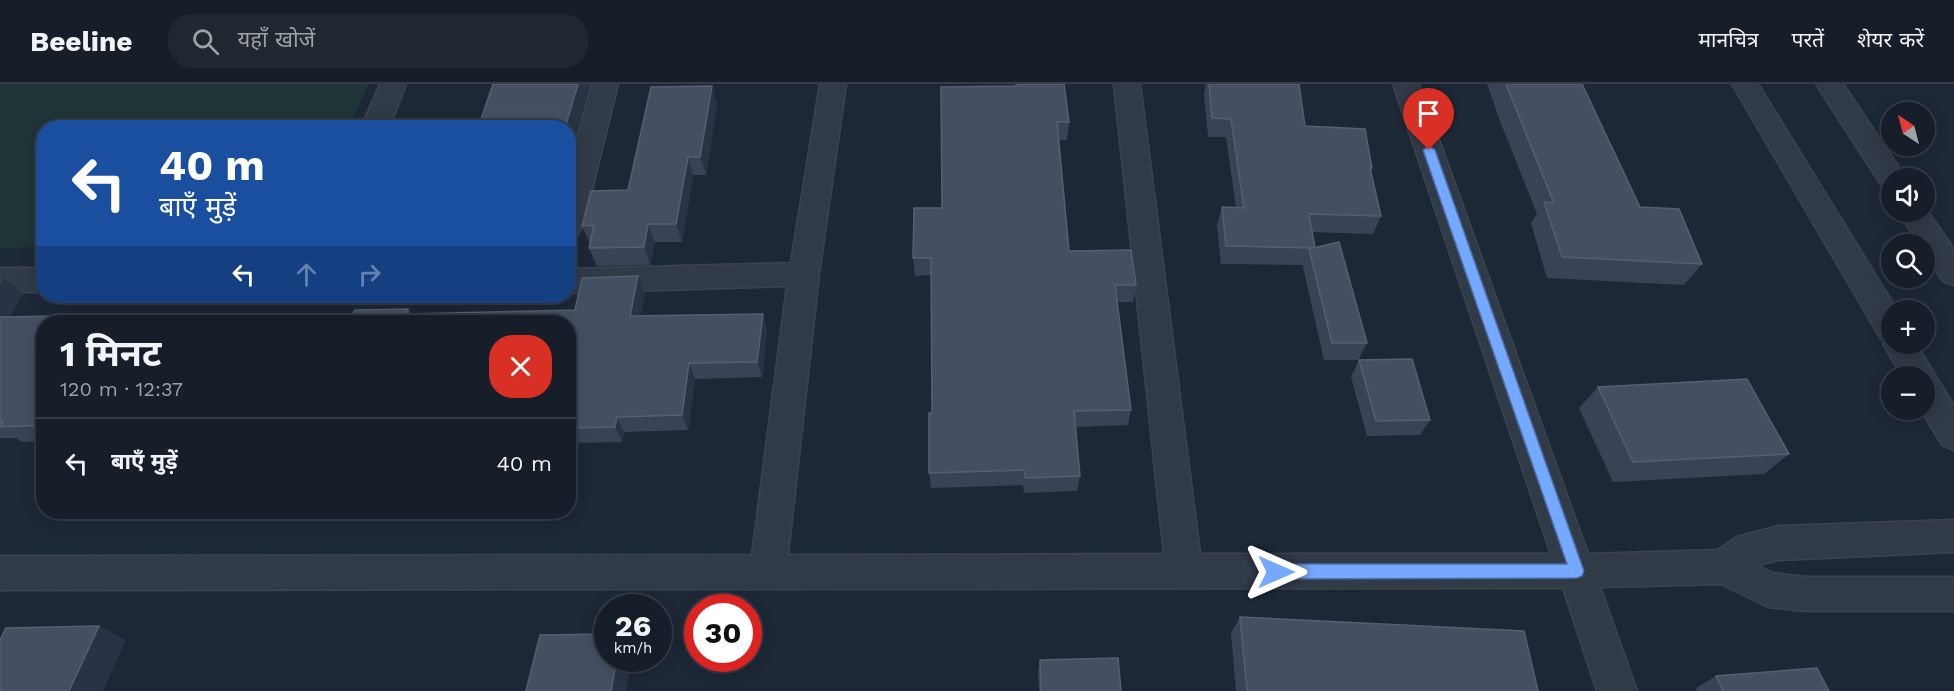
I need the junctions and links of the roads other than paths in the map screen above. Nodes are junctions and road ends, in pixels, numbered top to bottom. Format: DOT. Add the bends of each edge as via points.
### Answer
graph roads {
  1 [pos="393,84"];
  2 [pos="604,84"];
  3 [pos="833,84"];
  4 [pos="1127,84"];
  5 [pos="1406,84"];
  6 [pos="1744,84"];
  7 [pos="1829,84"];
  8 [pos="378,120"];
  9 [pos="1885,168"];
  10 [pos="576,194"];
  11 [pos="1920,222"];
  12 [pos="1954,273"];
  13 [pos="804,274"];
  14 [pos="0,280"];
  15 [pos="36,280"];
  16 [pos="576,281"];
  17 [pos="1881,312"];
  18 [pos="1935,404"];
  19 [pos="1954,435"];
  20 [pos="1954,536"];
  21 [pos="1724,567"];
  22 [pos="1577,571"];
  23 [pos="768,572"];
  24 [pos="1184,572"];
  25 [pos="0,573"];
  26 [pos="1954,594"];
  27 [pos="1617,691"];
  1 -- 8 [label="street"];
  2 -- 10 [label="street"];
  3 -- 13 [label="street"];
  4 -- 24 [label="street"];
  5 -- 22 [label="street"];
  6 -- 17 [label="street"];
  7 -- 9 [label="street"];
  11 -- 12 [label="street"];
  13 -- 16 [label="street"];
  13 -- 23 [label="street"];
  14 -- 15 [label="street"];
  18 -- 19 [label="street"];
  20 -- 21 [label="street" via="1779,543 1750,549"];
  21 -- 22 [label="street"];
  21 -- 26 [label="street" via="1768,590 1805,594"];
  22 -- 24 [label="street"];
  22 -- 27 [label="street"];
  23 -- 24 [label="street"];
  23 -- 25 [label="street"];
}
